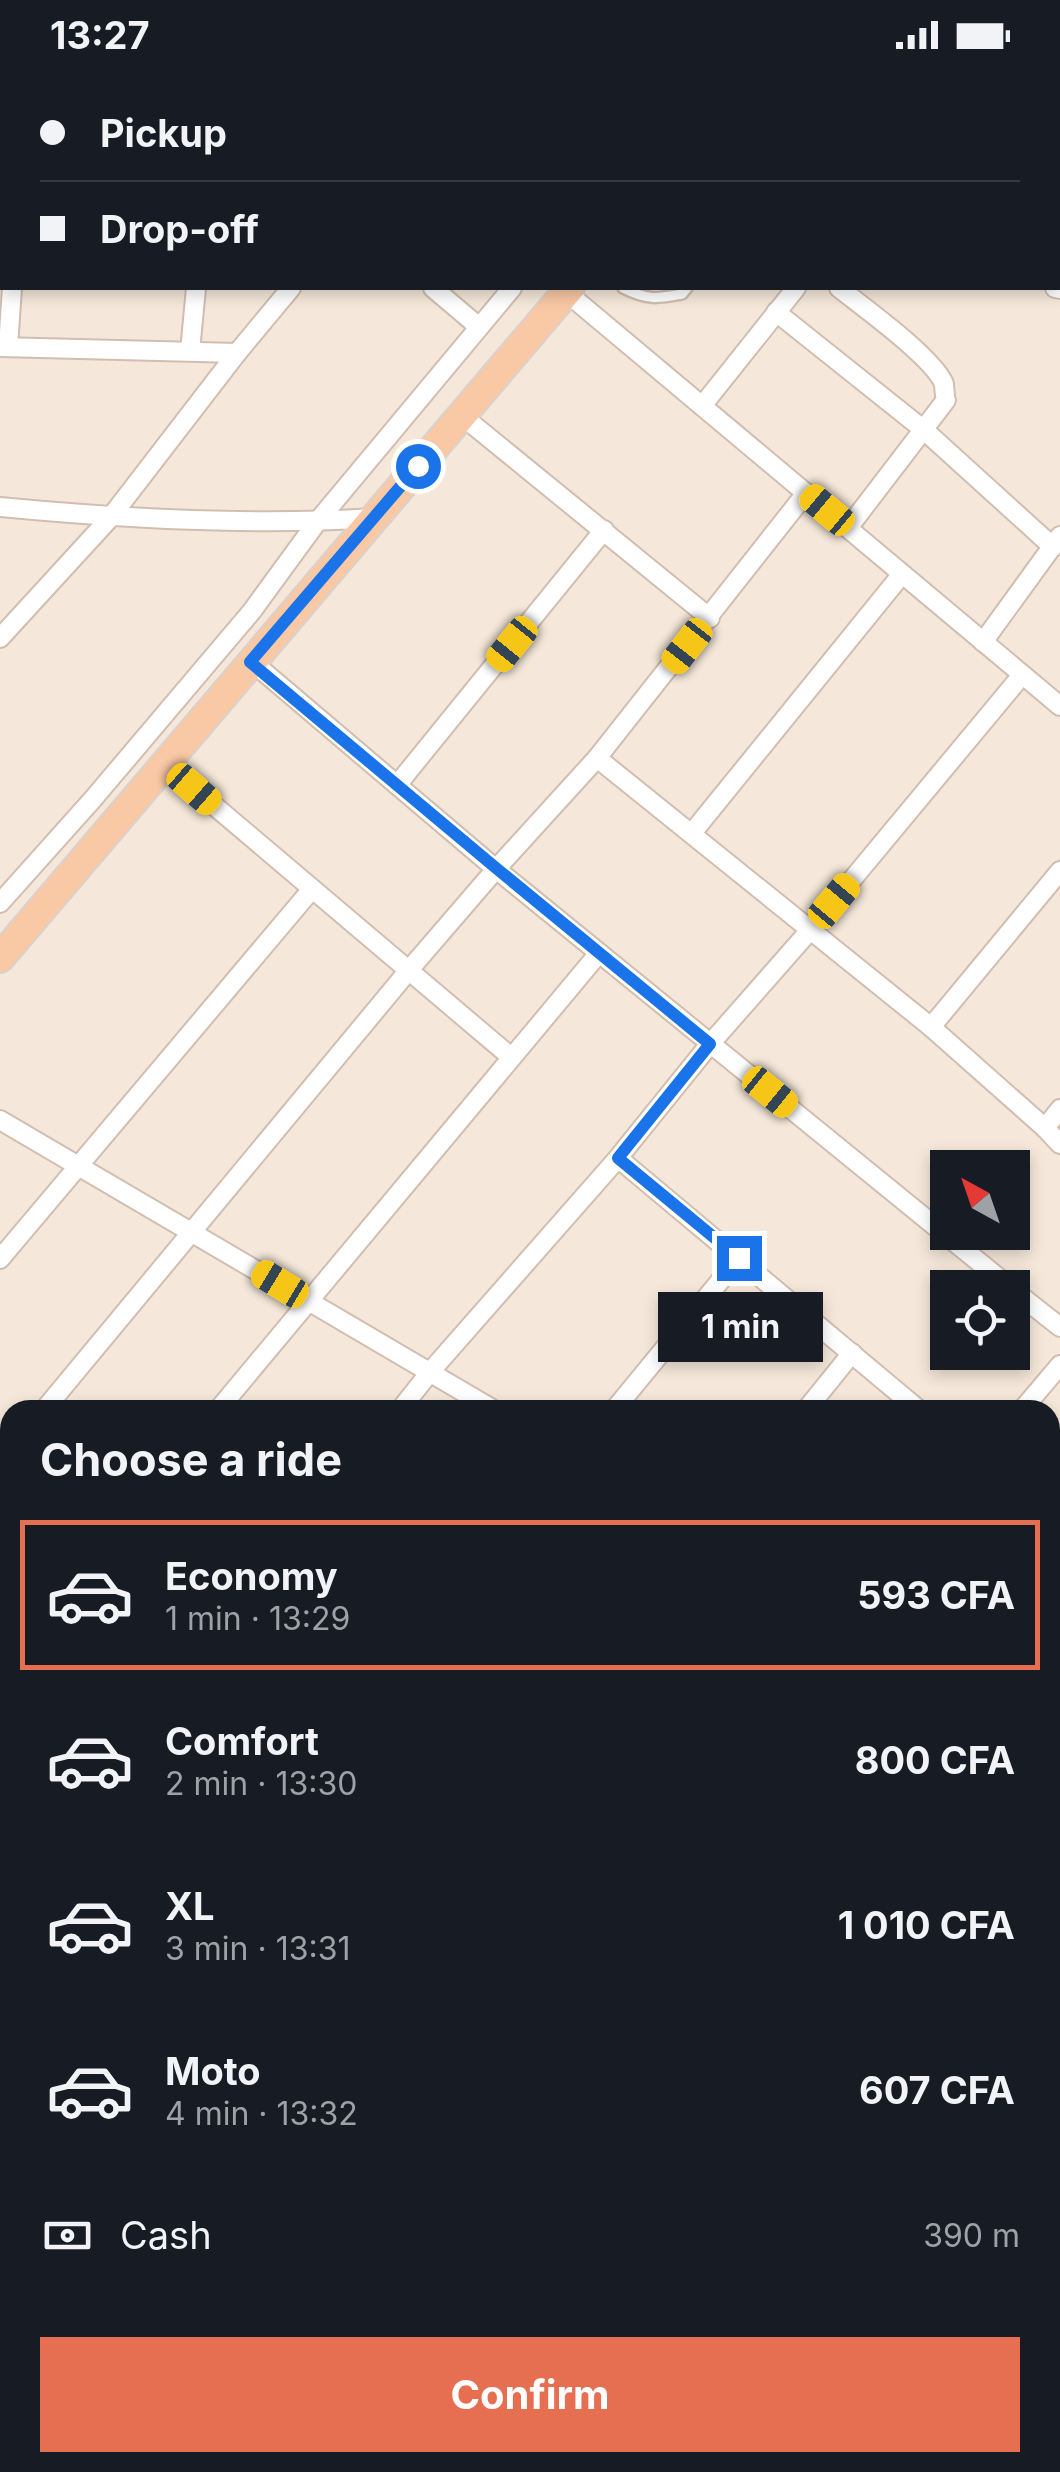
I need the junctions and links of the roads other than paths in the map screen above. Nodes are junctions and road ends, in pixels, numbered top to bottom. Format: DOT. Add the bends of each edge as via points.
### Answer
graph roads {
  1 [pos="12,290"];
  2 [pos="196,290"];
  3 [pos="289,290"];
  4 [pos="434,290"];
  5 [pos="510,290"];
  6 [pos="568,290"];
  7 [pos="627,290"];
  8 [pos="685,290"];
  9 [pos="794,290"];
  10 [pos="847,290"];
  11 [pos="776,312"];
  12 [pos="479,328"];
  13 [pos="4,347"];
  14 [pos="190,351"];
  15 [pos="237,352"];
  16 [pos="702,406"];
  17 [pos="461,415"];
  18 [pos="924,430"];
  19 [pos="806,493"];
  20 [pos="0,507"];
  21 [pos="110,518"];
  22 [pos="374,518"];
  23 [pos="317,522"];
  24 [pos="848,528"];
  25 [pos="604,530"];
  26 [pos="1056,541"];
  27 [pos="902,574"];
  28 [pos="710,618"];
  29 [pos="0,638"];
  30 [pos="983,642"];
  31 [pos="250,662"];
  32 [pos="1022,675"];
  33 [pos="1060,706"];
  34 [pos="598,758"];
  35 [pos="164,764"];
  36 [pos="398,785"];
  37 [pos="692,833"];
  38 [pos="496,868"];
  39 [pos="1060,871"];
  40 [pos="312,890"];
  41 [pos="0,902"];
  42 [pos="811,929"];
  43 [pos="598,953"];
  44 [pos="0,958"];
  45 [pos="408,970"];
  46 [pos="931,1027"];
  47 [pos="710,1044"];
  48 [pos="511,1057"];
  49 [pos="1060,1110"];
  50 [pos="0,1120"];
  51 [pos="1045,1128"];
  52 [pos="1060,1144"];
  53 [pos="618,1158"];
  54 [pos="79,1166"];
  55 [pos="193,1233"];
  56 [pos="739,1258"];
  57 [pos="0,1259"];
  58 [pos="990,1270"];
  59 [pos="310,1302"];
  60 [pos="1030,1303"];
  61 [pos="1060,1328"];
  62 [pos="852,1353"];
  63 [pos="1060,1365"];
  64 [pos="430,1372"];
  65 [pos="52,1400"];
  66 [pos="227,1400"];
  67 [pos="408,1400"];
  68 [pos="477,1400"];
  69 [pos="622,1400"];
  70 [pos="814,1400"];
  71 [pos="907,1400"];
  72 [pos="1030,1400"];
  1 -- 13 [label="street"];
  2 -- 14 [label="street"];
  3 -- 15 [label="street"];
  4 -- 12 [label="street"];
  5 -- 12 [label="street"];
  6 -- 16 [label="street"];
  6 -- 17 [label="highway"];
  7 -- 8 [label="lane" via="654,299"];
  9 -- 11 [label="street"];
  10 -- 18 [label="street" via="944,385 946,400"];
  11 -- 16 [label="street"];
  11 -- 18 [label="street"];
  12 -- 23 [label="street"];
  13 -- 14 [label="street"];
  14 -- 15 [label="street"];
  15 -- 21 [label="street"];
  16 -- 19 [label="street"];
  17 -- 22 [label="highway"];
  17 -- 25 [label="street"];
  18 -- 24 [label="street"];
  18 -- 26 [label="street"];
  19 -- 24 [label="street"];
  19 -- 28 [label="street"];
  20 -- 21 [label="street"];
  21 -- 23 [label="street"];
  21 -- 29 [label="street"];
  22 -- 23 [label="street"];
  22 -- 31 [label="highway"];
  23 -- 41 [label="street" via="252,611"];
  24 -- 27 [label="street"];
  25 -- 28 [label="street"];
  25 -- 36 [label="street"];
  26 -- 30 [label="street"];
  27 -- 30 [label="street"];
  27 -- 37 [label="street"];
  28 -- 34 [label="street"];
  30 -- 32 [label="street"];
  31 -- 35 [label="highway"];
  31 -- 36 [label="street"];
  32 -- 33 [label="street"];
  32 -- 42 [label="street"];
  34 -- 37 [label="street"];
  34 -- 38 [label="street"];
  35 -- 40 [label="street"];
  35 -- 44 [label="highway"];
  36 -- 38 [label="street"];
  37 -- 42 [label="street"];
  38 -- 43 [label="street"];
  38 -- 45 [label="street"];
  39 -- 46 [label="street"];
  40 -- 45 [label="street"];
  40 -- 54 [label="street"];
  42 -- 46 [label="street"];
  42 -- 47 [label="street"];
  43 -- 47 [label="street"];
  43 -- 48 [label="street"];
  45 -- 48 [label="street"];
  45 -- 55 [label="street"];
  46 -- 51 [label="street"];
  47 -- 53 [label="street"];
  47 -- 58 [label="street"];
  48 -- 59 [label="street"];
  49 -- 51 [label="street"];
  50 -- 54 [label="street"];
  51 -- 52 [label="street"];
  53 -- 56 [label="street"];
  53 -- 64 [label="street"];
  54 -- 55 [label="street"];
  54 -- 57 [label="street"];
  55 -- 59 [label="street"];
  55 -- 65 [label="street"];
  56 -- 62 [label="street"];
  56 -- 69 [label="street"];
  59 -- 64 [label="street"];
  59 -- 66 [label="street"];
  60 -- 61 [label="street"];
  62 -- 70 [label="street"];
  62 -- 71 [label="street"];
  63 -- 72 [label="street"];
  64 -- 67 [label="street"];
  64 -- 68 [label="street"];
}
